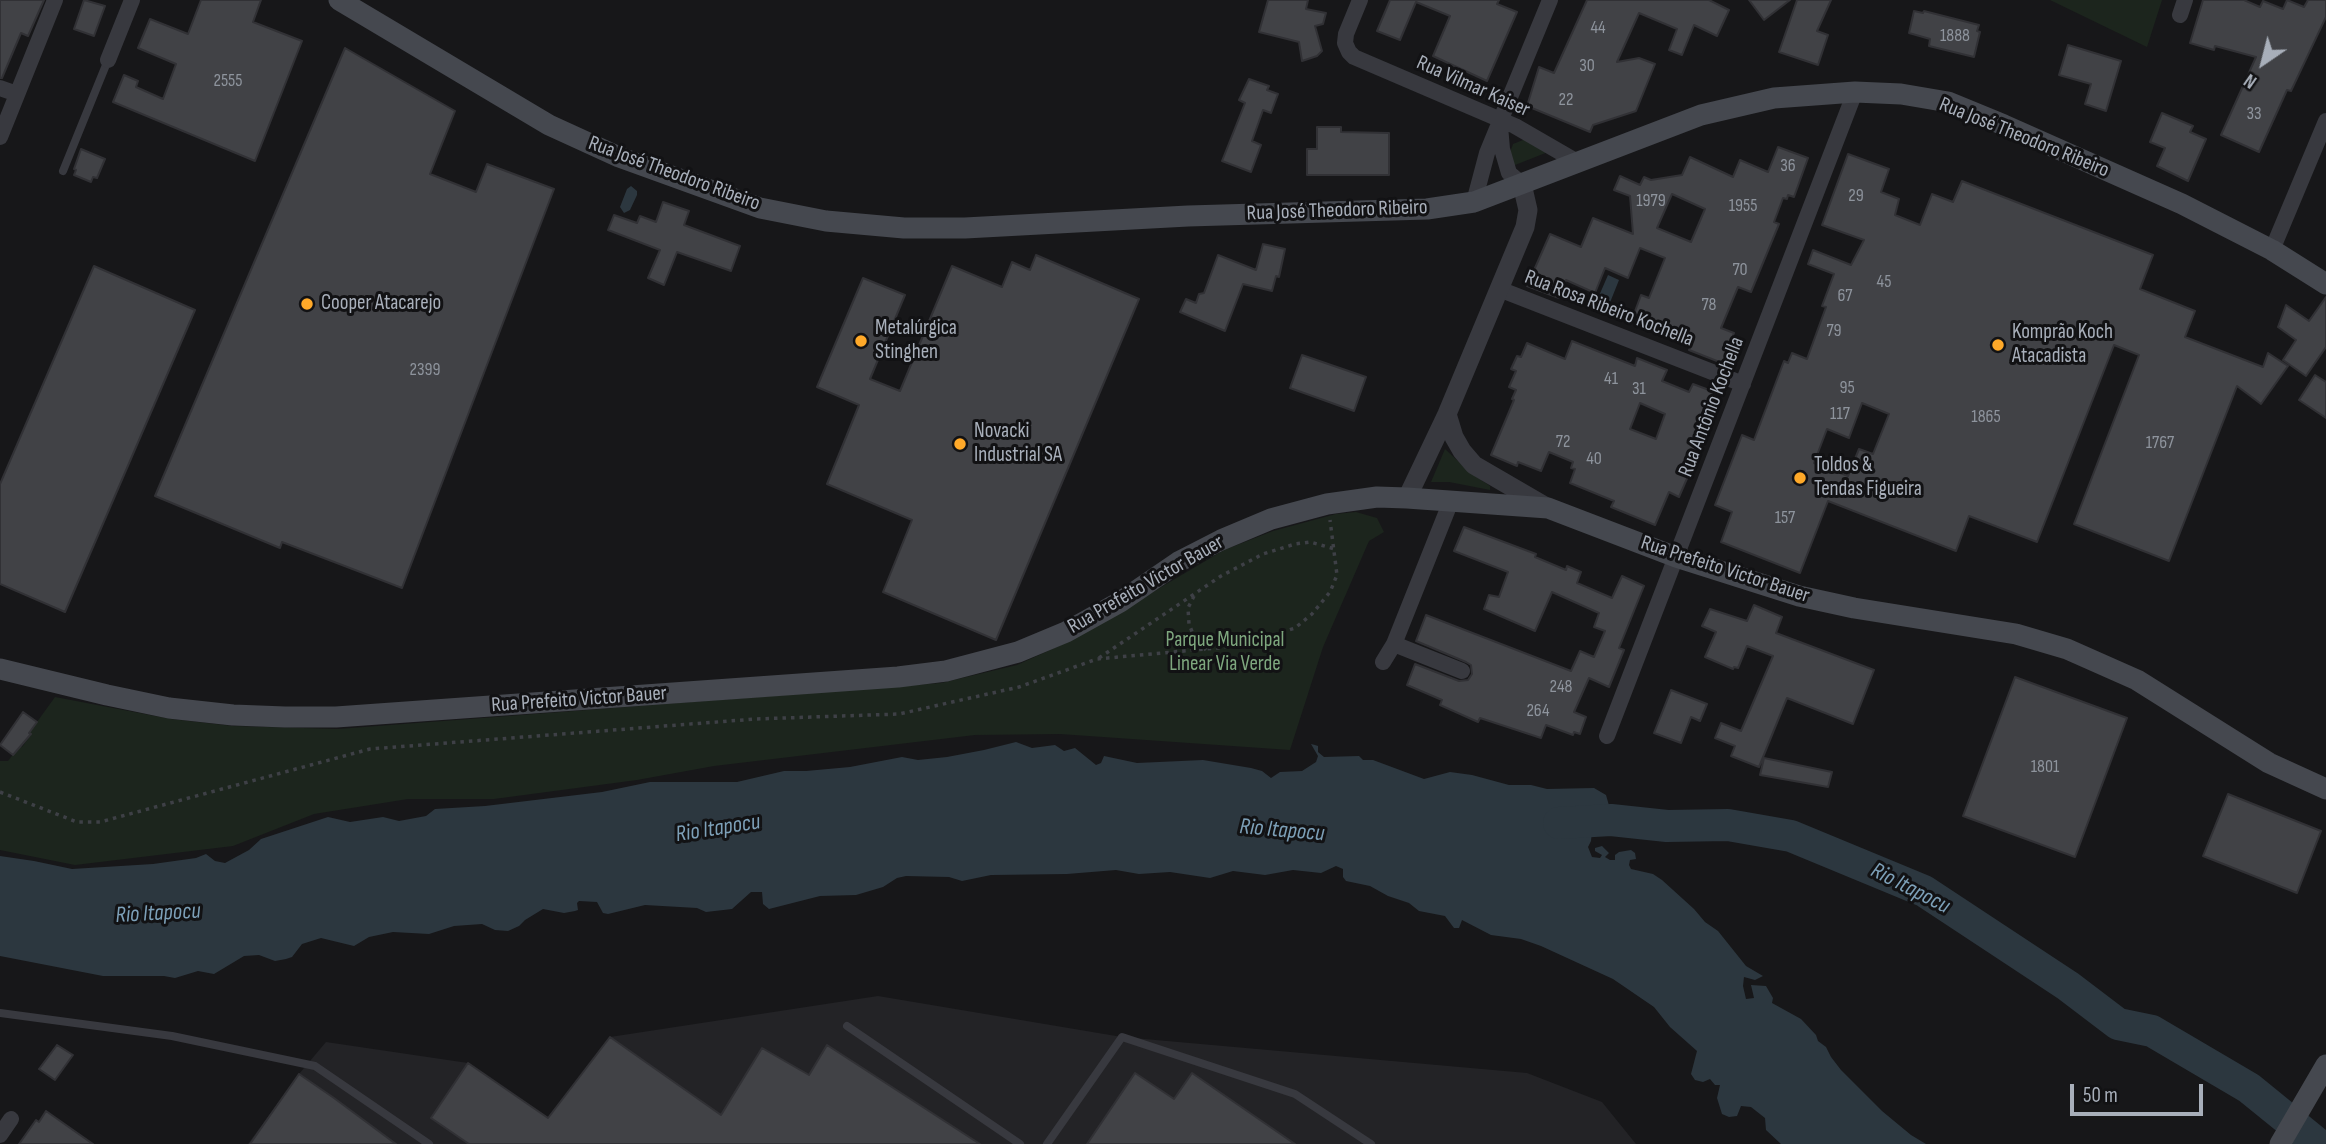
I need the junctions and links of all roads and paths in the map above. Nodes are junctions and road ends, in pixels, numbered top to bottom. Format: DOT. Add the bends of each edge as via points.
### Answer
graph roads {
  1 [pos="55,0"];
  2 [pos="132,0"];
  3 [pos="339,0"];
  4 [pos="1360,0"];
  5 [pos="1550,0"];
  6 [pos="108,60"];
  7 [pos="0,88"];
  8 [pos="1855,92"];
  9 [pos="17,94"];
  10 [pos="1500,120"];
  11 [pos="2326,121"];
  12 [pos="0,137"];
  13 [pos="1579,163"];
  14 [pos="63,171"];
  15 [pos="1522,184"];
  16 [pos="1474,202"];
  17 [pos="2272,250"];
  18 [pos="2326,284"];
  19 [pos="1499,289"];
  20 [pos="1744,384"];
  21 [pos="1447,414"];
  22 [pos="1407,498"];
  23 [pos="1451,501"];
  24 [pos="1548,508"];
  25 [pos="1330,519"];
  26 [pos="1335,549"];
  27 [pos="1676,557"];
  28 [pos="1194,596"];
  29 [pos="1394,644"];
  30 [pos="1206,650"];
  31 [pos="1097,659"];
  32 [pos="1383,662"];
  33 [pos="0,669"];
  34 [pos="1462,671"];
  35 [pos="1607,736"];
  36 [pos="2326,789"];
  37 [pos="0,792"];
  38 [pos="0,1013"];
  39 [pos="847,1026"];
  40 [pos="2326,1065"];
  41 [pos="11,1119"];
  42 [pos="0,1135"];
  43 [pos="429,1144"];
  44 [pos="1020,1144"];
  45 [pos="1047,1144"];
  46 [pos="1371,1144"];
  47 [pos="2280,1144"];
  1 -- 9 [label="street"];
  2 -- 6 [label="street"];
  3 -- 16 [label="main road, Rua José Theodoro Ribeiro" via="548,125 619,157 760,208 826,221 965,228 1427,209"];
  4 -- 10 [label="street, Rua Vilmar Kaiser" via="1346,34 1349,52"];
  5 -- 10 [label="street"];
  6 -- 14 [label="lane"];
  7 -- 9 [label="street"];
  8 -- 13 [label="main road, Rua José Theodoro Ribeiro" via="1774,98 1701,115"];
  8 -- 17 [label="main road, Rua José Theodoro Ribeiro" via="1948,103 2182,204"];
  8 -- 20 [label="street, Rua Antônio Kochella"];
  9 -- 12 [label="street"];
  10 -- 13 [label="street, Rua Vilmar Kaiser"];
  10 -- 15 [label="street" via="1510,173"];
  10 -- 16 [label="street"];
  11 -- 17 [label="street"];
  13 -- 15 [label="main road, Rua José Theodoro Ribeiro"];
  15 -- 16 [label="main road, Rua José Theodoro Ribeiro"];
  15 -- 19 [label="street" via="1528,210 1525,227"];
  17 -- 18 [label="main road, Rua José Theodoro Ribeiro"];
  19 -- 20 [label="street, Rua Rosa Ribeiro Kochella"];
  19 -- 21 [label="street"];
  20 -- 27 [label="street, Rua Antônio Kochella"];
  21 -- 22 [label="street"];
  21 -- 24 [label="street" via="1454,437 1474,465"];
  22 -- 23 [label="main road, Rua Prefeito Victor Bauer"];
  22 -- 33 [label="main road, Rua Prefeito Victor Bauer" via="1327,504 1271,519 1180,561 1066,632 969,666 898,677 285,717 169,708"];
  23 -- 24 [label="main road, Rua Prefeito Victor Bauer"];
  23 -- 29 [label="street"];
  24 -- 27 [label="main road, Rua Prefeito Victor Bauer"];
  25 -- 26 [label="path"];
  26 -- 28 [label="path" via="1310,542 1263,554"];
  26 -- 30 [label="path" via="1337,575 1330,592 1296,628 1238,646"];
  27 -- 35 [label="street, Rua Antônio Kochella"];
  27 -- 36 [label="main road, Rua Prefeito Victor Bauer" via="1799,596 2016,634 2067,649 2137,680 2269,763"];
  28 -- 30 [label="path" via="1188,624"];
  28 -- 31 [label="path"];
  29 -- 32 [label="street"];
  29 -- 34 [label="street"];
  30 -- 31 [label="path"];
  31 -- 37 [label="path" via="1019,687 899,714 755,719 370,749 100,822 77,822"];
  38 -- 43 [label="lane" via="172,1036 315,1066"];
  39 -- 44 [label="lane"];
  40 -- 47 [label="main road"];
  41 -- 42 [label="street"];
  45 -- 46 [label="lane" via="1122,1037 1295,1094"];
}
